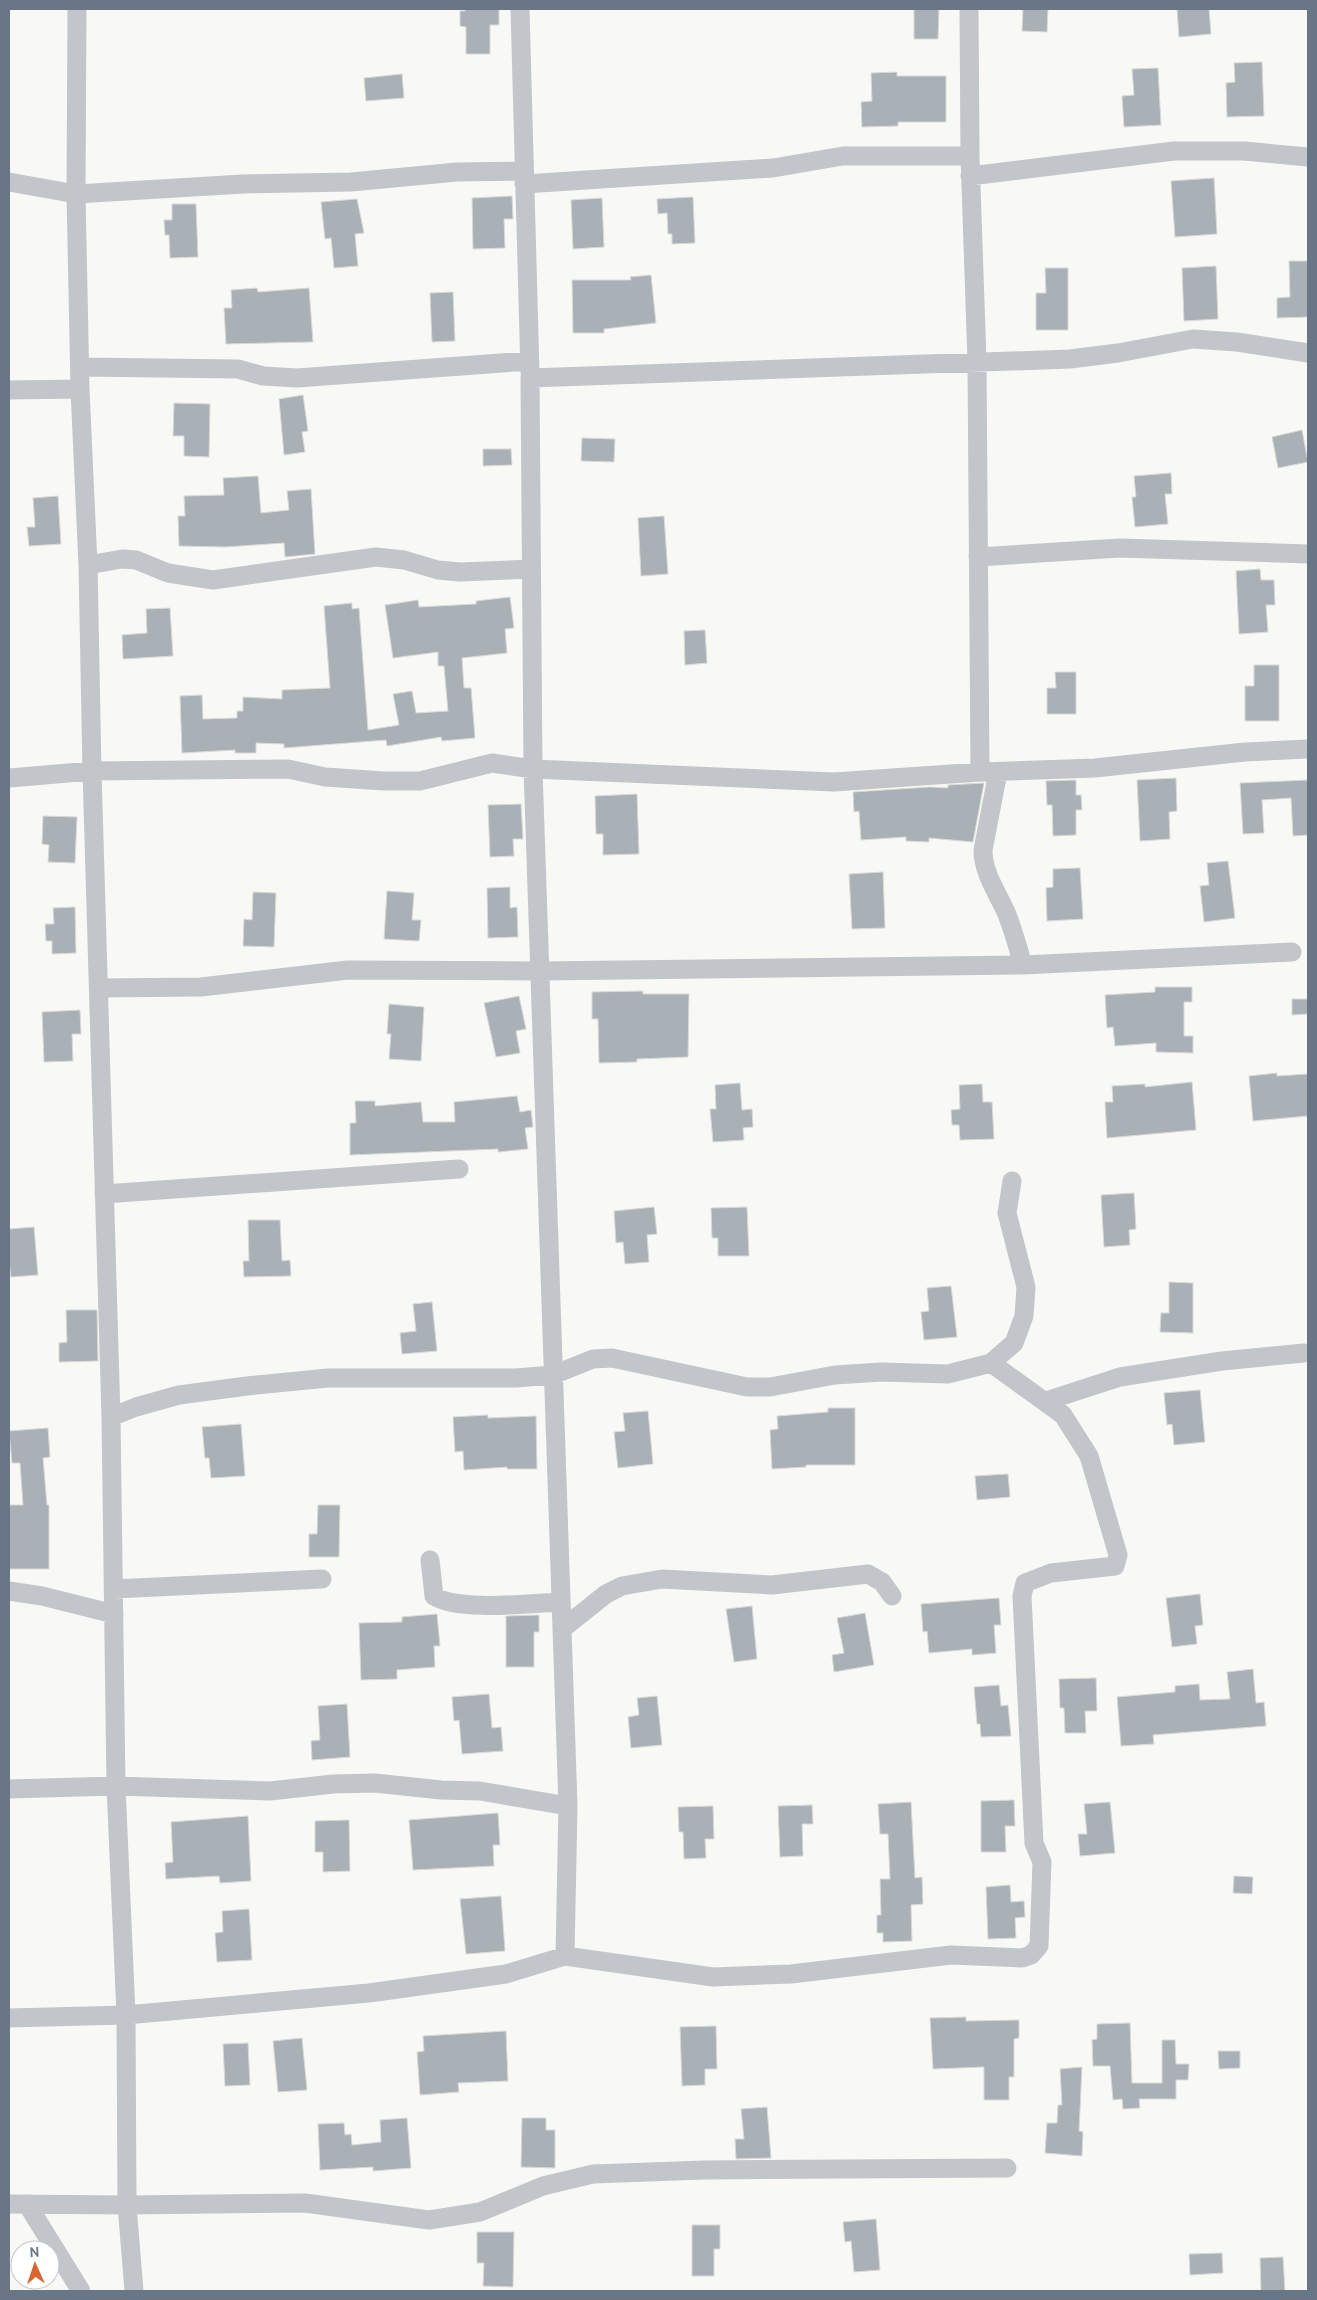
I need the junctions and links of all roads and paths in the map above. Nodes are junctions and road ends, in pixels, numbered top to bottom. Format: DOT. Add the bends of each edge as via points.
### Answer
graph roads {
  1 [pos="77,9"];
  2 [pos="520,9"];
  3 [pos="969,9"];
  4 [pos="970,156"];
  5 [pos="1308,157"];
  6 [pos="970,176"];
  7 [pos="524,177"];
  8 [pos="9,182"];
  9 [pos="76,194"];
  10 [pos="1308,353"];
  11 [pos="977,361"];
  12 [pos="81,367"];
  13 [pos="530,370"];
  14 [pos="80,389"];
  15 [pos="9,390"];
  16 [pos="1308,554"];
  17 [pos="978,557"];
  18 [pos="88,564"];
  19 [pos="531,569"];
  20 [pos="1308,749"];
  21 [pos="533,769"];
  22 [pos="92,771"];
  23 [pos="989,772"];
  24 [pos="9,778"];
  25 [pos="1292,952"];
  26 [pos="1023,965"];
  27 [pos="541,971"];
  28 [pos="100,988"];
  29 [pos="459,1169"];
  30 [pos="1012,1181"];
  31 [pos="104,1194"];
  32 [pos="1304,1353"];
  33 [pos="992,1363"];
  34 [pos="553,1375"];
  35 [pos="1046,1402"];
  36 [pos="111,1418"];
  37 [pos="430,1560"];
  38 [pos="322,1579"];
  39 [pos="114,1589"];
  40 [pos="9,1591"];
  41 [pos="892,1596"];
  42 [pos="561,1602"];
  43 [pos="114,1614"];
  44 [pos="562,1629"];
  45 [pos="116,1786"];
  46 [pos="9,1789"];
  47 [pos="568,1806"];
  48 [pos="565,1956"];
  49 [pos="126,2015"];
  50 [pos="9,2018"];
  51 [pos="1007,2168"];
  52 [pos="18,2204"];
  53 [pos="127,2205"];
  54 [pos="81,2291"];
  55 [pos="134,2291"];
  1 -- 9 [label="street"];
  2 -- 7 [label="street"];
  3 -- 4 [label="street"];
  4 -- 6 [label="street"];
  4 -- 7 [label="street" via="843,156 773,168"];
  5 -- 6 [label="street" via="1244,151 1174,151"];
  6 -- 11 [label="street"];
  7 -- 9 [label="street" via="457,172 351,182 243,184"];
  7 -- 13 [label="street"];
  8 -- 9 [label="street"];
  9 -- 12 [label="street"];
  10 -- 11 [label="street" via="1193,339 1070,359"];
  11 -- 13 [label="street"];
  11 -- 17 [label="street"];
  12 -- 13 [label="street" via="238,369 263,376 297,378"];
  12 -- 14 [label="street"];
  13 -- 19 [label="street"];
  14 -- 15 [label="street"];
  14 -- 18 [label="street"];
  16 -- 17 [label="street" via="1120,548"];
  17 -- 23 [label="street"];
  18 -- 19 [label="street" via="136,560 168,573 213,580 376,556 460,572"];
  18 -- 22 [label="street"];
  19 -- 21 [label="street"];
  20 -- 23 [label="street" via="1245,752 1095,768"];
  21 -- 22 [label="street" via="492,763 420,780 384,782 288,769"];
  21 -- 23 [label="street" via="834,782"];
  21 -- 27 [label="street"];
  22 -- 24 [label="street"];
  22 -- 28 [label="street"];
  23 -- 26 [label="street" via="983,861 1006,912"];
  25 -- 26 [label="street"];
  26 -- 27 [label="street"];
  27 -- 28 [label="street" via="348,970 201,987"];
  27 -- 34 [label="street"];
  28 -- 31 [label="street"];
  29 -- 31 [label="street"];
  30 -- 33 [label="street" via="1007,1213 1026,1287 1024,1316 1014,1343"];
  31 -- 36 [label="street"];
  32 -- 35 [label="street" via="1222,1361 1120,1377"];
  33 -- 34 [label="street" via="948,1374 882,1372 835,1375 770,1387 747,1387 612,1358 593,1359"];
  33 -- 35 [label="street"];
  34 -- 36 [label="street" via="516,1378 328,1378 179,1394"];
  34 -- 42 [label="street"];
  35 -- 48 [label="street" via="1062,1415 1089,1456 1118,1556 1115,1566 1051,1573 1025,1583 1022,1596 1034,1843 1042,1862 1039,1946 1031,1955 1022,1958 951,1955 791,1974 713,1977"];
  36 -- 39 [label="street"];
  37 -- 42 [label="street" via="434,1596 447,1602 486,1605"];
  38 -- 39 [label="street"];
  39 -- 43 [label="street"];
  40 -- 43 [label="street"];
  41 -- 44 [label="street" via="882,1582 868,1574 772,1585 662,1579 622,1586 606,1594"];
  42 -- 44 [label="street"];
  43 -- 45 [label="street"];
  44 -- 47 [label="street"];
  45 -- 46 [label="street"];
  45 -- 47 [label="street" via="270,1791 375,1783 480,1791"];
  45 -- 49 [label="street"];
  47 -- 48 [label="street"];
  48 -- 49 [label="street" via="506,1974 369,1993"];
  49 -- 50 [label="street"];
  49 -- 53 [label="street"];
  51 -- 53 [label="street" via="593,2174 544,2186 480,2212 429,2220 305,2203"];
  52 -- 53 [label="street"];
  52 -- 54 [label="street"];
  53 -- 55 [label="street"];
}
